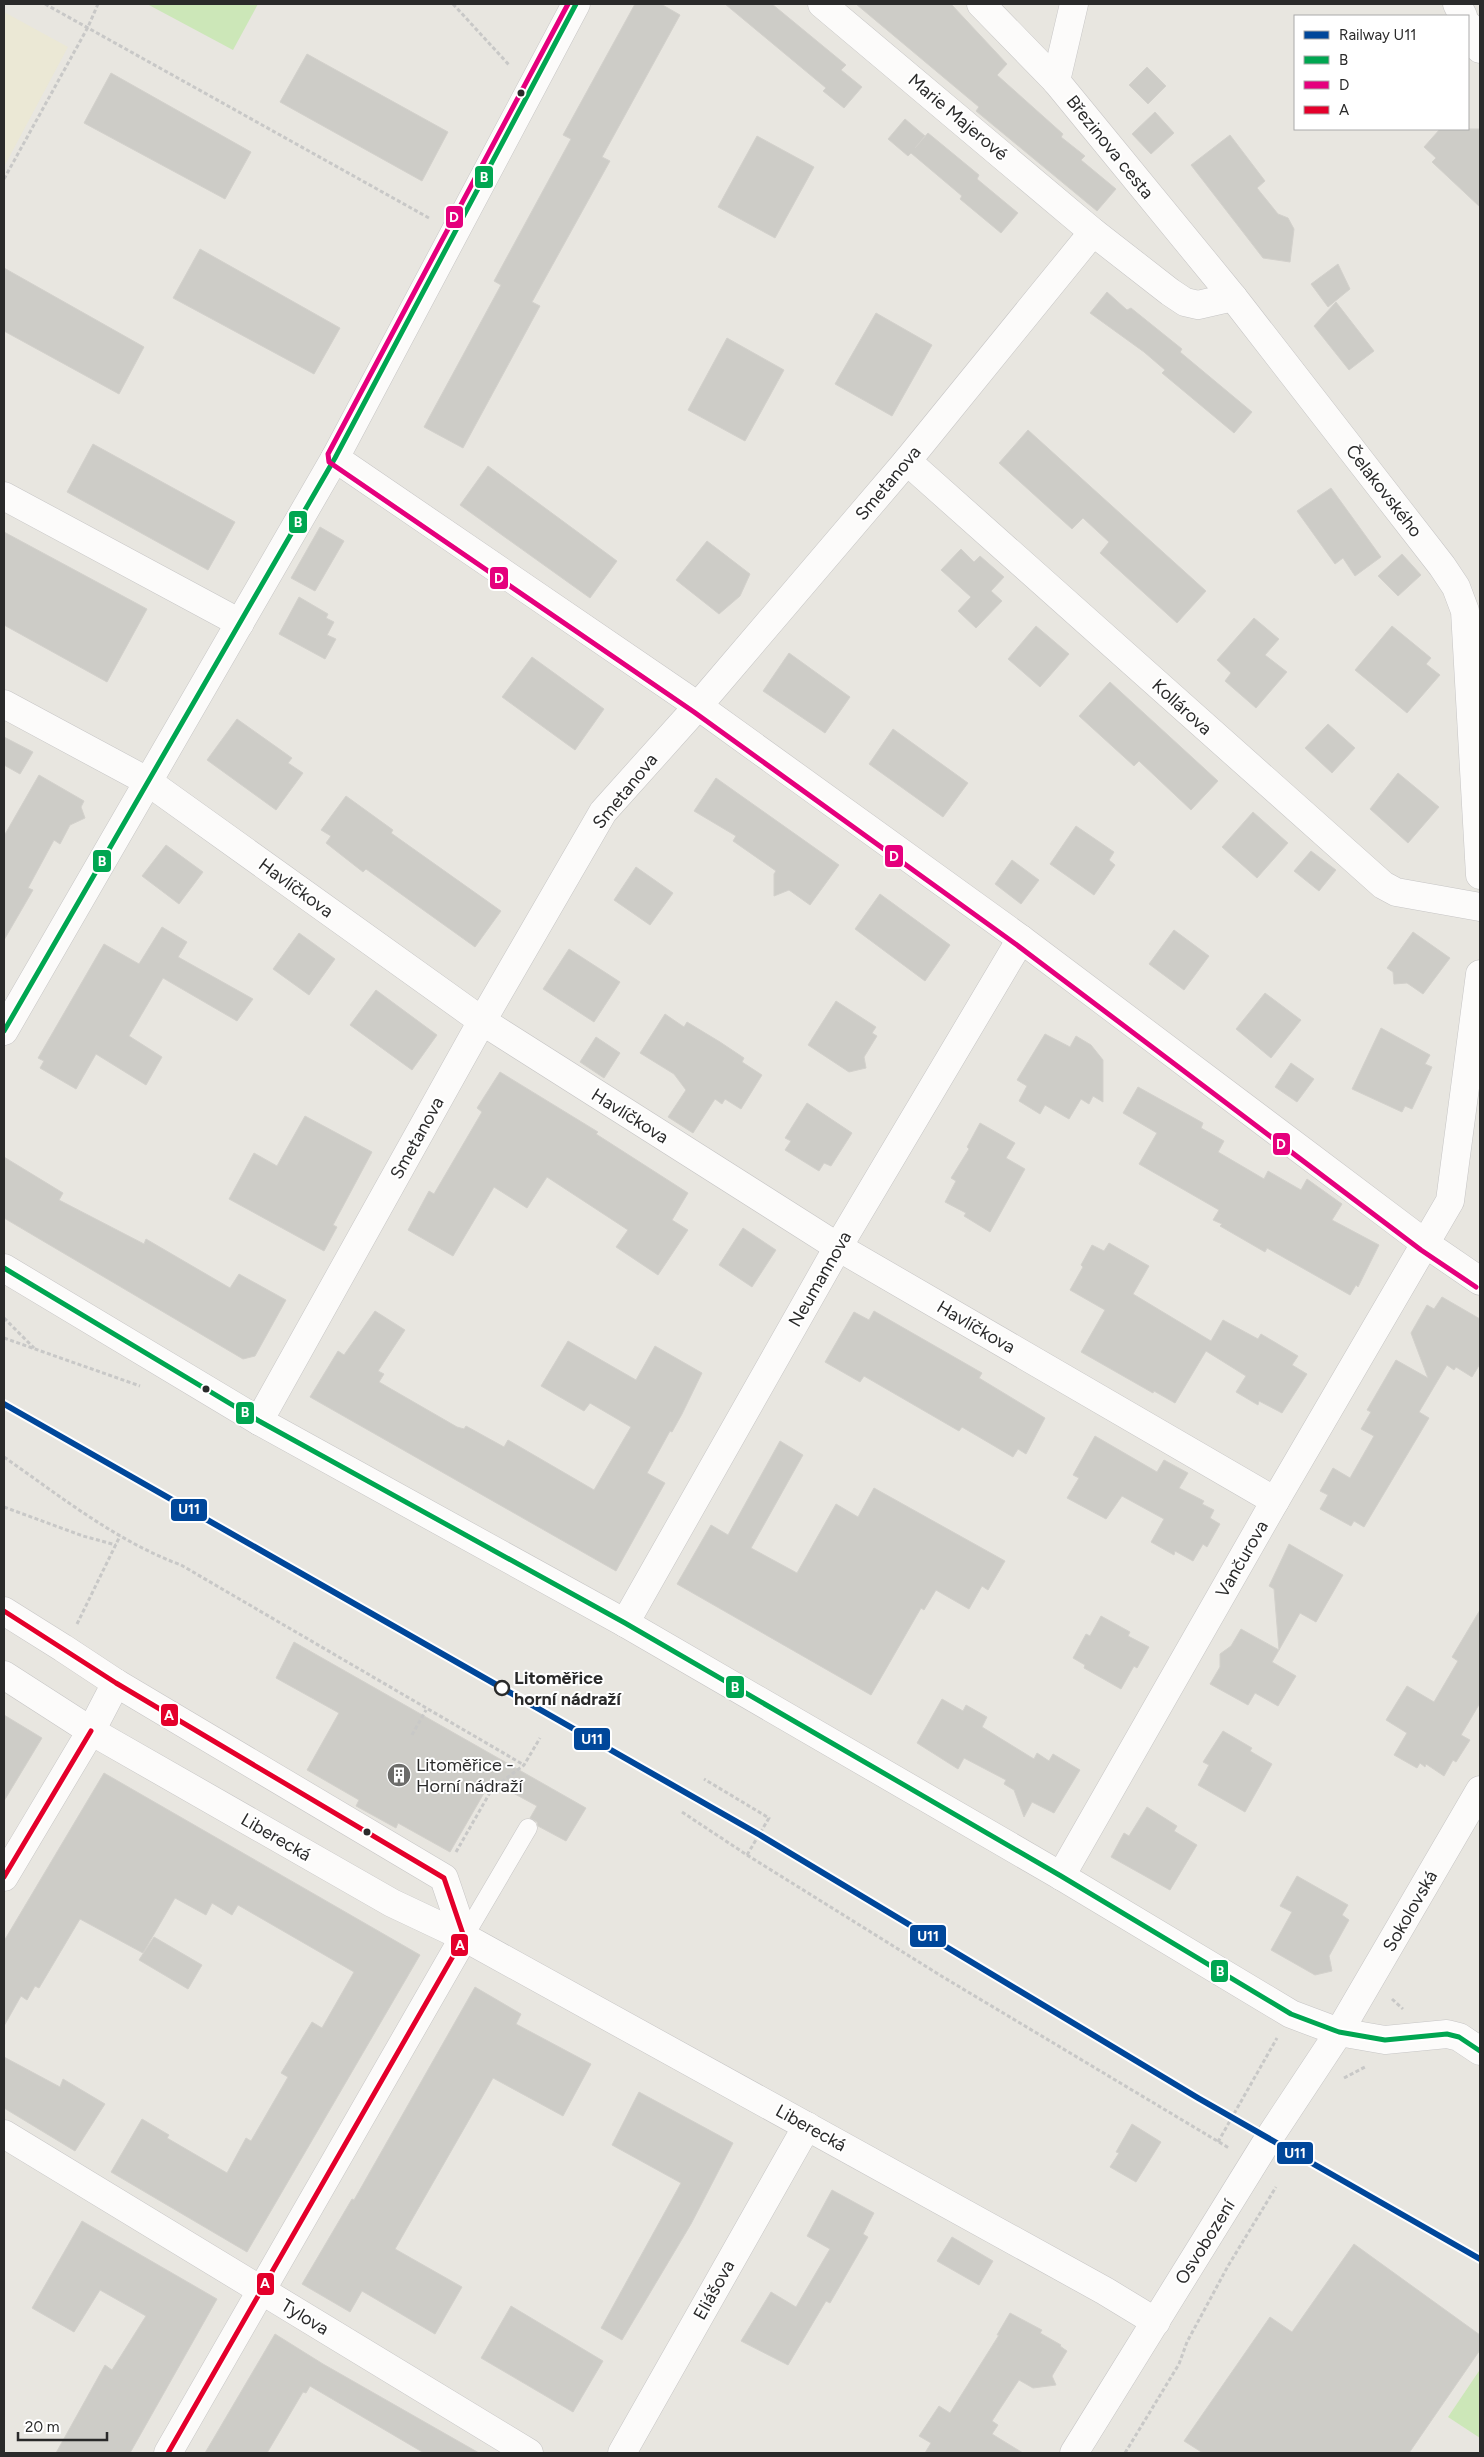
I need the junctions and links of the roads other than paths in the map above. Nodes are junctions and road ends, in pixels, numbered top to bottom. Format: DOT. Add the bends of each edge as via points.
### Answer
graph roads {
  1 [pos="576,4"];
  2 [pos="822,4"];
  3 [pos="981,4"];
  4 [pos="1074,4"];
  5 [pos="1456,4"];
  6 [pos="1462,15"];
  7 [pos="1469,27"];
  8 [pos="1480,49"];
  9 [pos="1056,80"];
  10 [pos="1093,232"];
  11 [pos="1233,297"];
  12 [pos="334,458"];
  13 [pos="906,461"];
  14 [pos="4,496"];
  15 [pos="1475,610"];
  16 [pos="240,623"];
  17 [pos="4,704"];
  18 [pos="698,706"];
  19 [pos="147,781"];
  20 [pos="1480,875"];
  21 [pos="1480,907"];
  22 [pos="1021,939"];
  23 [pos="1480,974"];
  24 [pos="482,1021"];
  25 [pos="4,1031"];
  26 [pos="1426,1244"];
  27 [pos="838,1247"];
  28 [pos="4,1268"];
  29 [pos="1480,1281"];
  30 [pos="260,1421"];
  31 [pos="1275,1501"];
  32 [pos="4,1612"];
  33 [pos="625,1623"];
  34 [pos="4,1675"];
  35 [pos="116,1683"];
  36 [pos="92,1730"];
  37 [pos="1480,1790"];
  38 [pos="528,1828"];
  39 [pos="1061,1876"];
  40 [pos="4,1877"];
  41 [pos="464,1937"];
  42 [pos="1340,2032"];
  43 [pos="1480,2051"];
  44 [pos="807,2126"];
  45 [pos="4,2134"];
  46 [pos="263,2292"];
  47 [pos="1156,2322"];
  48 [pos="168,2453"];
  49 [pos="529,2453"];
  50 [pos="622,2453"];
  51 [pos="1074,2453"];
  1 -- 12 [label="street"];
  2 -- 10 [label="street, Marie Majerové"];
  3 -- 9 [label="street, Březinova cesta"];
  4 -- 9 [label="street"];
  5 -- 6 [label="street"];
  7 -- 8 [label="street"];
  9 -- 11 [label="street, Březinova cesta"];
  10 -- 11 [label="street" via="1185,302 1198,305"];
  10 -- 13 [label="street, Smetanova"];
  11 -- 15 [label="street, Čelakovského"];
  12 -- 16 [label="street"];
  12 -- 18 [label="street"];
  13 -- 18 [label="street, Smetanova"];
  13 -- 21 [label="street, Kollárova" via="1383,886 1396,892"];
  14 -- 16 [label="street"];
  15 -- 20 [label="street, Čelakovského"];
  16 -- 19 [label="street"];
  17 -- 19 [label="street, Havlíčkova"];
  18 -- 22 [label="street"];
  18 -- 24 [label="street, Smetanova" via="603,812"];
  19 -- 24 [label="street, Havlíčkova"];
  19 -- 25 [label="street"];
  22 -- 26 [label="street"];
  22 -- 27 [label="street, Neumannova"];
  23 -- 26 [label="street" via="1450,1201"];
  24 -- 27 [label="street, Havlíčkova"];
  24 -- 30 [label="street, Smetanova"];
  26 -- 29 [label="street"];
  26 -- 31 [label="street, Vančurova"];
  27 -- 31 [label="street, Havlíčkova"];
  27 -- 33 [label="street, Neumannova"];
  28 -- 30 [label="street"];
  30 -- 33 [label="street"];
  31 -- 39 [label="street, Vančurova"];
  32 -- 35 [label="street"];
  33 -- 39 [label="street"];
  34 -- 36 [label="street, Liberecká"];
  35 -- 36 [label="street"];
  35 -- 41 [label="street" via="444,1878"];
  36 -- 40 [label="street"];
  36 -- 41 [label="street, Liberecká" via="392,1903"];
  37 -- 42 [label="street, Sokolovská"];
  38 -- 41 [label="lane"];
  39 -- 42 [label="street" via="1291,2014"];
  41 -- 44 [label="street, Liberecká"];
  41 -- 46 [label="street"];
  42 -- 43 [label="street" via="1385,2040 1447,2034 1459,2037"];
  42 -- 47 [label="street, Osvobození"];
  44 -- 47 [label="street, Liberecká"];
  44 -- 50 [label="street, Eliášova"];
  45 -- 46 [label="street, Tylova"];
  46 -- 48 [label="street"];
  46 -- 49 [label="street, Tylova"];
  47 -- 51 [label="street, Osvobození"];
}
